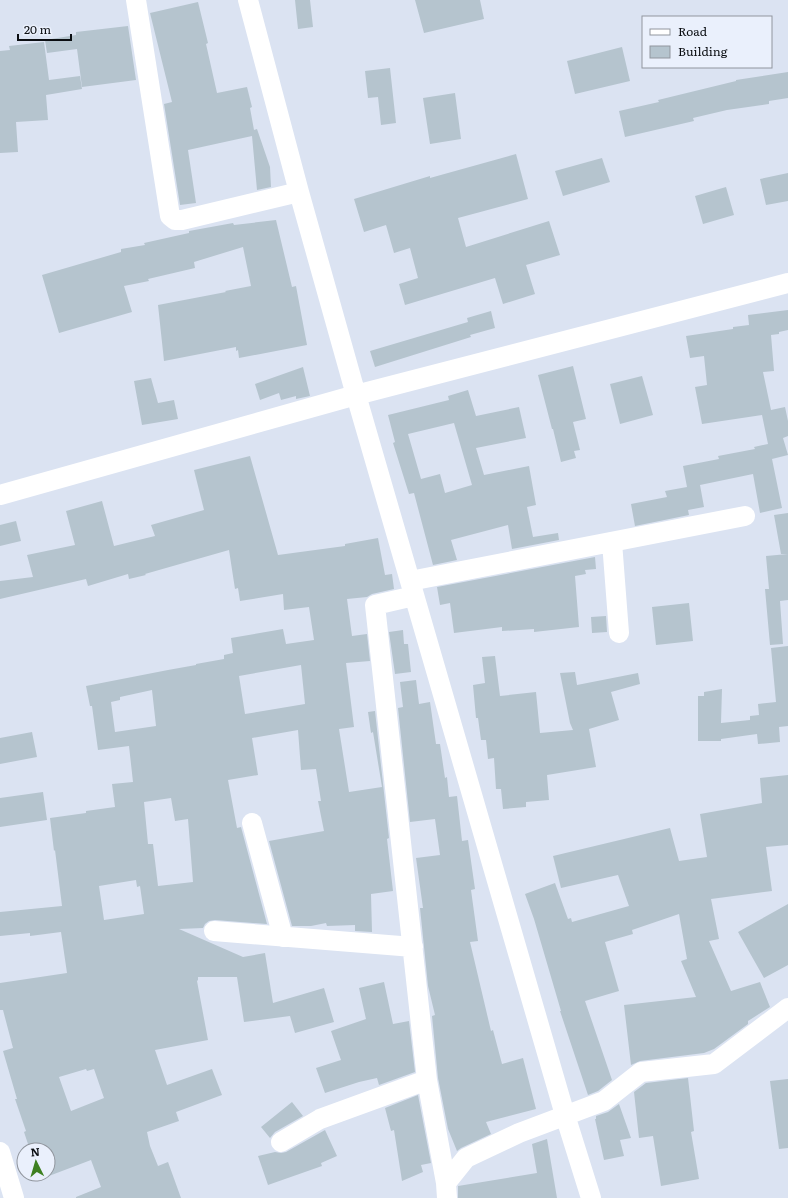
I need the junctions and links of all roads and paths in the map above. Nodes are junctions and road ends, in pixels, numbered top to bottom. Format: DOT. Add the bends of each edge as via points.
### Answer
graph roads {
  1 [pos="136,0"];
  2 [pos="248,0"];
  3 [pos="299,192"];
  4 [pos="788,283"];
  5 [pos="356,396"];
  6 [pos="0,495"];
  7 [pos="745,516"];
  8 [pos="612,542"];
  9 [pos="412,589"];
  10 [pos="619,633"];
  11 [pos="252,823"];
  12 [pos="214,931"];
  13 [pos="283,937"];
  14 [pos="413,947"];
  15 [pos="788,1008"];
  16 [pos="427,1080"];
  17 [pos="565,1115"];
  18 [pos="281,1142"];
  19 [pos="0,1152"];
  20 [pos="446,1190"];
  21 [pos="14,1198"];
  22 [pos="591,1198"];
  1 -- 3 [label="street" via="170,216 175,220 182,220"];
  2 -- 3 [label="street"];
  3 -- 5 [label="street"];
  4 -- 5 [label="street"];
  5 -- 6 [label="street"];
  5 -- 9 [label="street"];
  7 -- 8 [label="street"];
  8 -- 9 [label="street"];
  8 -- 10 [label="street"];
  9 -- 14 [label="street" via="374,605"];
  9 -- 17 [label="street"];
  11 -- 13 [label="street"];
  12 -- 13 [label="street"];
  13 -- 14 [label="street"];
  14 -- 16 [label="street"];
  15 -- 17 [label="street" via="714,1064 641,1072 604,1101"];
  16 -- 18 [label="street" via="320,1119"];
  16 -- 20 [label="street"];
  17 -- 20 [label="street" via="466,1158"];
  17 -- 22 [label="street"];
  19 -- 21 [label="street"];
}
